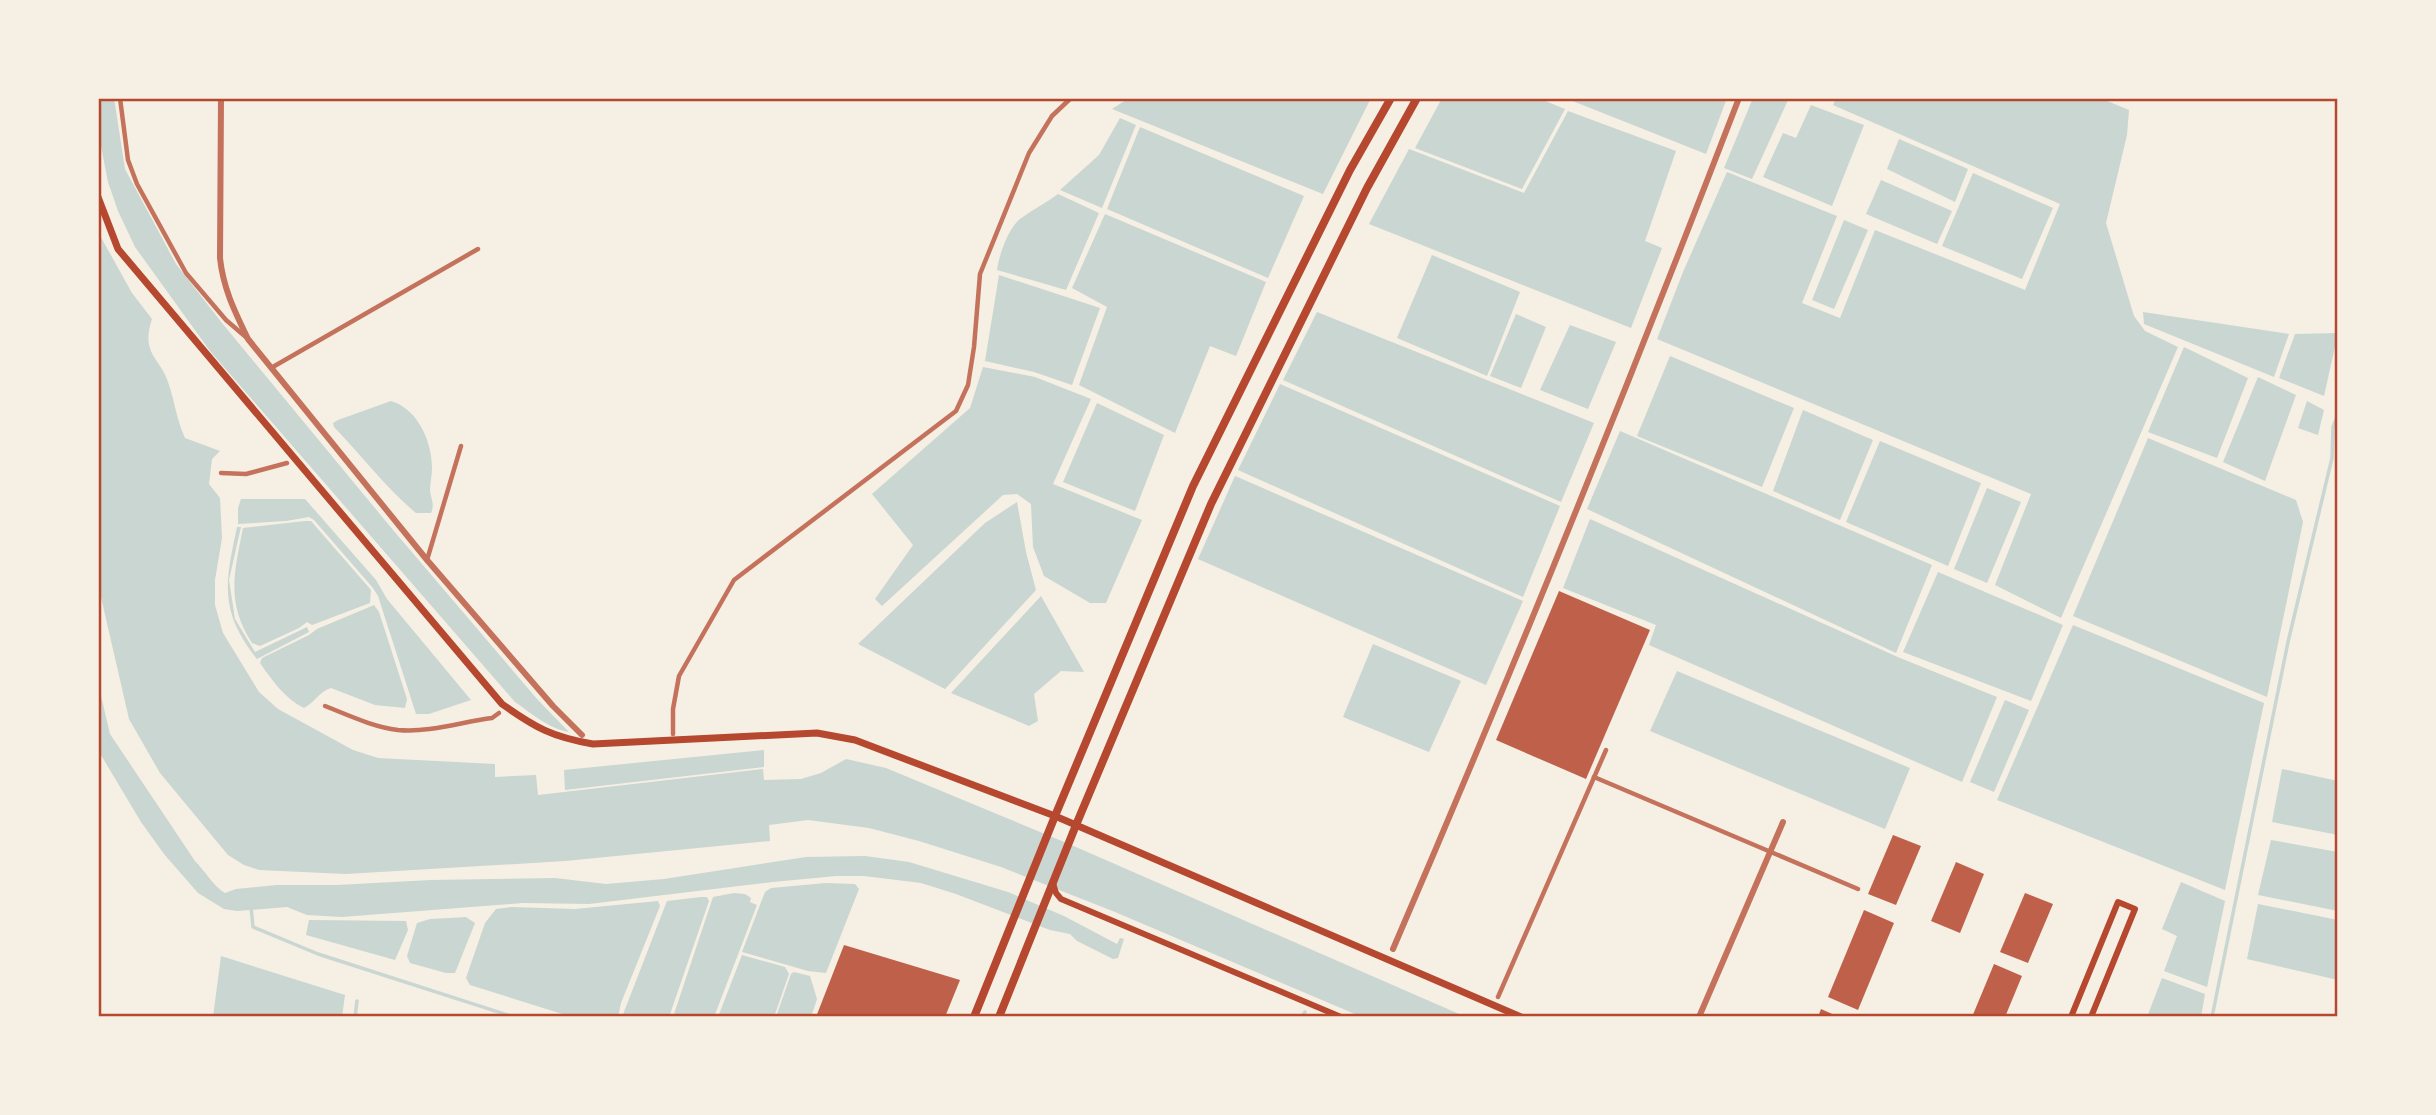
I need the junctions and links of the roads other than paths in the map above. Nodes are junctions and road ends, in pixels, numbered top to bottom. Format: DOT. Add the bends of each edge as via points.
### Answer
graph roads {
  1 [pos="120,98"];
  2 [pos="221,98"];
  3 [pos="1071,98"];
  4 [pos="1391,98"];
  5 [pos="1417,98"];
  6 [pos="1739,98"];
  7 [pos="98,197"];
  8 [pos="478,249"];
  9 [pos="248,339"];
  10 [pos="271,368"];
  11 [pos="461,446"];
  12 [pos="288,463"];
  13 [pos="221,473"];
  14 [pos="427,560"];
  15 [pos="325,706"];
  16 [pos="499,713"];
  17 [pos="673,734"];
  18 [pos="582,735"];
  19 [pos="1606,750"];
  20 [pos="1594,777"];
  21 [pos="1055,816"];
  22 [pos="1783,822"];
  23 [pos="1076,825"];
  24 [pos="1770,852"];
  25 [pos="1053,883"];
  26 [pos="1857,889"];
  27 [pos="1060,898"];
  28 [pos="1044,906"];
  29 [pos="1393,950"];
  30 [pos="1498,997"];
  31 [pos="974,1017"];
  32 [pos="999,1017"];
  33 [pos="1341,1017"];
  34 [pos="1521,1017"];
  35 [pos="1699,1017"];
  36 [pos="2071,1017"];
  37 [pos="2091,1017"];
  1 -- 9 [label="street" via="128,160 137,184 186,273"];
  2 -- 9 [label="street" via="222,280"];
  3 -- 17 [label="street" via="1052,116 1029,153 980,275 968,385 956,411 734,579 679,676"];
  4 -- 21 [label="highway" via="1350,170 1194,486"];
  5 -- 23 [label="highway" via="1367,188 1211,504"];
  6 -- 29 [label="street" via="1481,744"];
  7 -- 21 [label="main road" via="118,249 502,704 530,724 561,738 593,744 817,733 855,740"];
  8 -- 10 [label="street"];
  9 -- 10 [label="street"];
  10 -- 14 [label="street"];
  11 -- 14 [label="street"];
  12 -- 13 [label="street" via="246,474"];
  14 -- 18 [label="street"];
  15 -- 16 [label="street" via="398,730 433,729"];
  19 -- 20 [label="street"];
  20 -- 24 [label="street"];
  20 -- 30 [label="street"];
  21 -- 23 [label="main road"];
  21 -- 31 [label="highway"];
  22 -- 24 [label="street"];
  23 -- 25 [label="highway"];
  23 -- 34 [label="main road"];
  24 -- 26 [label="street"];
  24 -- 35 [label="street"];
  25 -- 27 [label="main road"];
  25 -- 28 [label="highway"];
  27 -- 28 [label="main road"];
  27 -- 33 [label="main road"];
  28 -- 32 [label="highway"];
  36 -- 37 [label="main road" via="2118,902 2135,909"];
}
